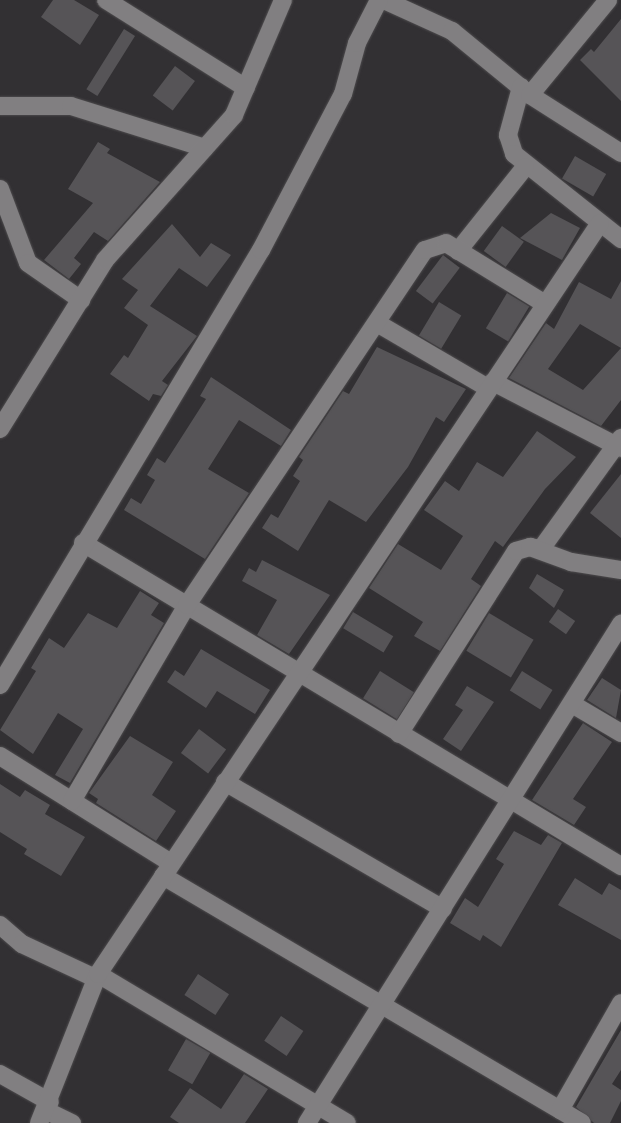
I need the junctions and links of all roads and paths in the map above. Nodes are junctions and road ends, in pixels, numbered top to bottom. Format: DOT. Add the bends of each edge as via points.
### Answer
graph roads {
  1 [pos="106,0"];
  2 [pos="283,0"];
  3 [pos="608,0"];
  4 [pos="387,1"];
  5 [pos="246,88"];
  6 [pos="525,91"];
  7 [pos="0,106"];
  8 [pos="205,148"];
  9 [pos="621,153"];
  10 [pos="525,167"];
  11 [pos="0,189"];
  12 [pos="600,223"];
  13 [pos="621,239"];
  14 [pos="458,251"];
  15 [pos="81,300"];
  16 [pos="545,304"];
  17 [pos="377,323"];
  18 [pos="490,385"];
  19 [pos="6,410"];
  20 [pos="0,429"];
  21 [pos="619,443"];
  22 [pos="83,543"];
  23 [pos="530,546"];
  24 [pos="621,570"];
  25 [pos="187,605"];
  26 [pos="621,624"];
  27 [pos="297,672"];
  28 [pos="0,685"];
  29 [pos="572,704"];
  30 [pos="621,733"];
  31 [pos="399,734"];
  32 [pos="0,756"];
  33 [pos="225,782"];
  34 [pos="72,801"];
  35 [pos="510,802"];
  36 [pos="621,866"];
  37 [pos="167,870"];
  38 [pos="442,909"];
  39 [pos="0,925"];
  40 [pos="97,976"];
  41 [pos="380,1007"];
  42 [pos="619,1012"];
  43 [pos="0,1074"];
  44 [pos="317,1106"];
  45 [pos="560,1110"];
  46 [pos="46,1112"];
  47 [pos="72,1123"];
  48 [pos="307,1123"];
  49 [pos="347,1123"];
  50 [pos="582,1123"];
  1 -- 5 [label="street"];
  2 -- 5 [label="street"];
  3 -- 6 [label="street"];
  4 -- 6 [label="street" via="452,31"];
  4 -- 22 [label="street" via="357,43 343,94 262,250"];
  5 -- 8 [label="street" via="234,115"];
  6 -- 9 [label="street"];
  6 -- 10 [label="street" via="508,135 514,154"];
  7 -- 8 [label="street" via="70,106"];
  8 -- 15 [label="street" via="105,260"];
  10 -- 12 [label="street"];
  10 -- 14 [label="street"];
  11 -- 15 [label="street" via="28,263"];
  12 -- 13 [label="street"];
  12 -- 16 [label="street"];
  14 -- 16 [label="street"];
  14 -- 17 [label="street" via="439,243 425,250"];
  15 -- 19 [label="street"];
  16 -- 18 [label="street"];
  17 -- 18 [label="street"];
  17 -- 25 [label="street"];
  18 -- 21 [label="street"];
  18 -- 27 [label="street"];
  19 -- 20 [label="street"];
  21 -- 23 [label="street" via="541,549"];
  22 -- 25 [label="street"];
  22 -- 28 [label="street"];
  23 -- 24 [label="street" via="571,562"];
  23 -- 31 [label="street" via="516,550"];
  25 -- 27 [label="street"];
  25 -- 34 [label="street"];
  26 -- 29 [label="street"];
  27 -- 31 [label="street"];
  27 -- 33 [label="street"];
  29 -- 30 [label="street"];
  29 -- 35 [label="street"];
  31 -- 35 [label="street"];
  32 -- 34 [label="street"];
  33 -- 37 [label="street"];
  33 -- 38 [label="street"];
  34 -- 37 [label="street"];
  35 -- 36 [label="street"];
  35 -- 38 [label="street"];
  37 -- 40 [label="street"];
  37 -- 41 [label="street"];
  38 -- 41 [label="street"];
  39 -- 40 [label="street" via="22,944"];
  40 -- 44 [label="street"];
  40 -- 46 [label="street"];
  41 -- 44 [label="street"];
  41 -- 45 [label="street"];
  42 -- 45 [label="street"];
  43 -- 46 [label="street"];
  44 -- 48 [label="street"];
  44 -- 49 [label="street"];
  45 -- 50 [label="street"];
  46 -- 47 [label="street"];
}
